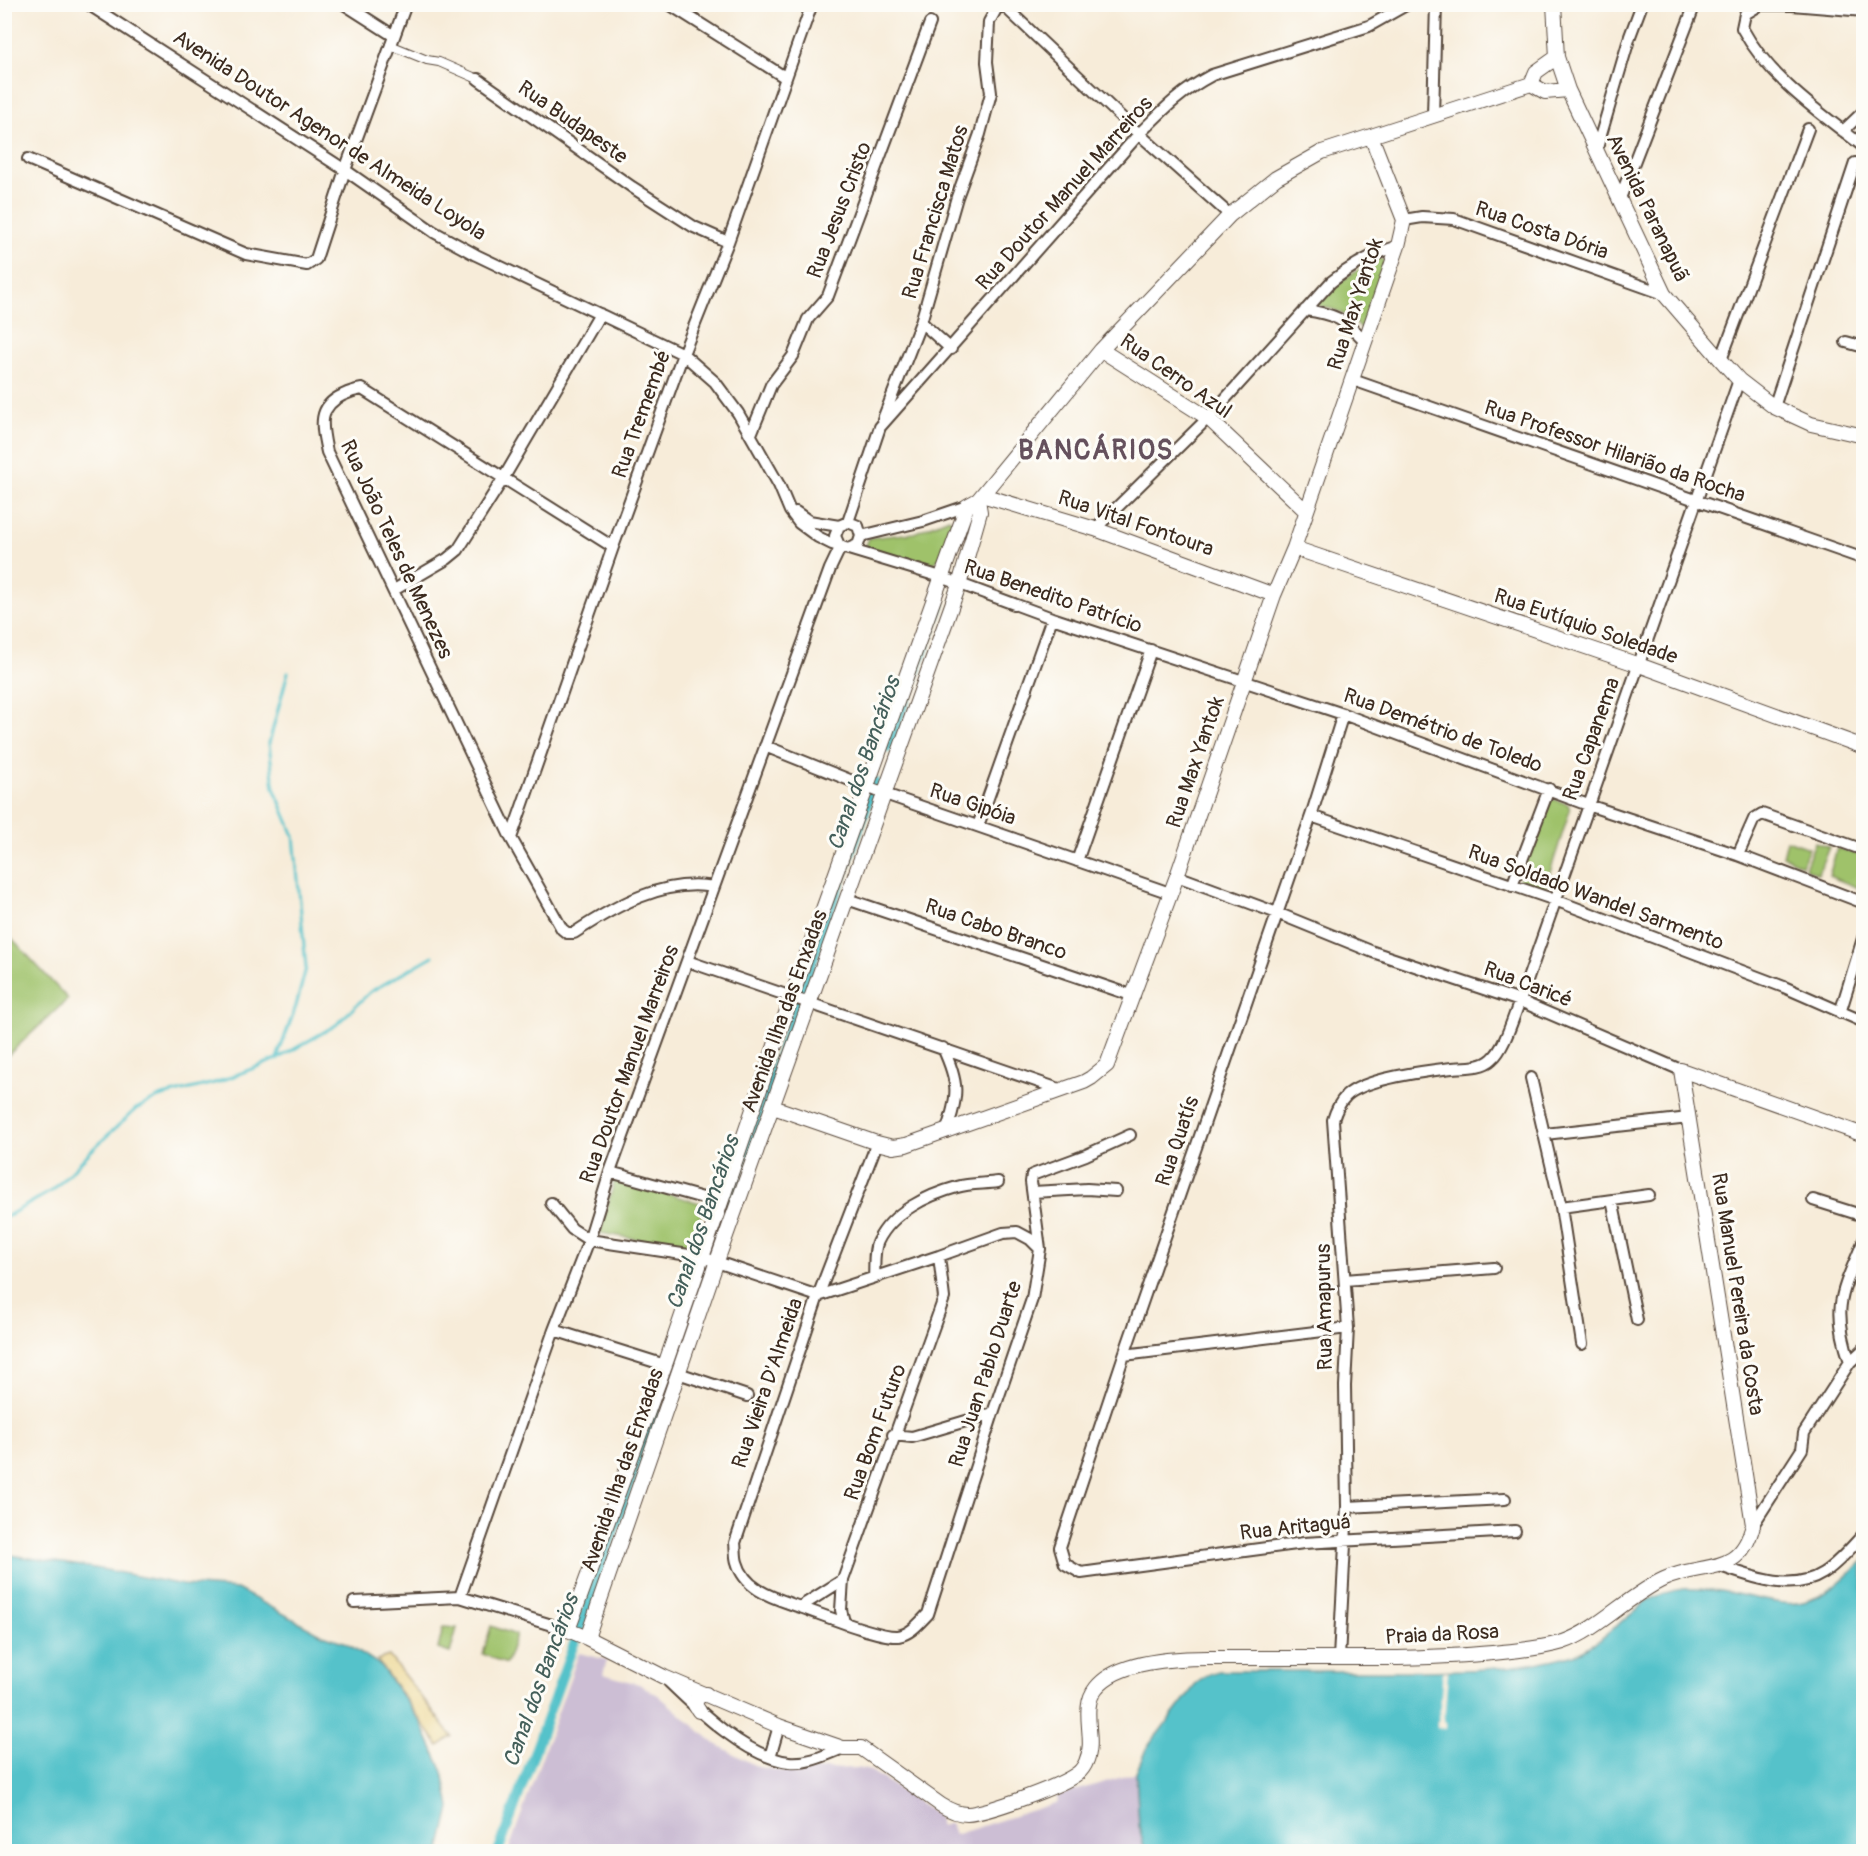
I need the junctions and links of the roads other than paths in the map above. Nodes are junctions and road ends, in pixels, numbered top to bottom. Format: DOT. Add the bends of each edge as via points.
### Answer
graph roads {
  1 [pos="88,4"];
  2 [pos="344,4"];
  3 [pos="406,4"];
  4 [pos="669,4"];
  5 [pos="812,4"];
  6 [pos="1000,4"];
  7 [pos="1408,4"];
  8 [pos="1436,4"];
  9 [pos="1554,4"];
  10 [pos="1642,4"];
  11 [pos="1863,11"];
  12 [pos="1692,12"];
  13 [pos="930,23"];
  14 [pos="392,41"];
  15 [pos="1557,57"];
  16 [pos="786,78"];
  17 [pos="478,79"];
  18 [pos="1531,84"];
  19 [pos="1568,90"];
  20 [pos="1863,111"];
  21 [pos="1433,116"];
  22 [pos="1808,129"];
  23 [pos="1843,131"];
  24 [pos="1139,135"];
  25 [pos="1371,136"];
  26 [pos="1863,147"];
  27 [pos="1597,148"];
  28 [pos="27,159"];
  29 [pos="1855,163"];
  30 [pos="345,170"];
  31 [pos="1619,201"];
  32 [pos="1230,215"];
  33 [pos="1404,220"];
  34 [pos="728,242"];
  35 [pos="1398,246"];
  36 [pos="1664,294"];
  37 [pos="1305,310"];
  38 [pos="600,314"];
  39 [pos="921,322"];
  40 [pos="1365,341"];
  41 [pos="1846,342"];
  42 [pos="1863,347"];
  43 [pos="951,349"];
  44 [pos="1101,350"];
  45 [pos="683,354"];
  46 [pos="1720,360"];
  47 [pos="1353,380"];
  48 [pos="1739,380"];
  49 [pos="1774,407"];
  50 [pos="1208,418"];
  51 [pos="880,427"];
  52 [pos="751,434"];
  53 [pos="1863,436"];
  54 [pos="503,479"];
  55 [pos="1696,500"];
  56 [pos="786,501"];
  57 [pos="977,503"];
  58 [pos="1306,511"];
  59 [pos="843,524"];
  60 [pos="1095,529"];
  61 [pos="861,536"];
  62 [pos="843,547"];
  63 [pos="613,548"];
  64 [pos="1294,548"];
  65 [pos="1863,559"];
  66 [pos="941,578"];
  67 [pos="958,585"];
  68 [pos="394,590"];
  69 [pos="1274,595"];
  70 [pos="1052,618"];
  71 [pos="1151,650"];
  72 [pos="1639,665"];
  73 [pos="1245,682"];
  74 [pos="1343,714"];
  75 [pos="765,746"];
  76 [pos="1863,747"];
  77 [pos="867,787"];
  78 [pos="1549,789"];
  79 [pos="883,794"];
  80 [pos="1588,804"];
  81 [pos="1311,816"];
  82 [pos="978,826"];
  83 [pos="511,838"];
  84 [pos="1863,850"];
  85 [pos="1738,855"];
  86 [pos="1077,861"];
  87 [pos="1177,876"];
  88 [pos="714,886"];
  89 [pos="1512,886"];
  90 [pos="1170,893"];
  91 [pos="847,898"];
  92 [pos="1555,900"];
  93 [pos="1863,903"];
  94 [pos="1277,913"];
  95 [pos="1863,935"];
  96 [pos="687,961"];
  97 [pos="1134,996"];
  98 [pos="801,1000"];
  99 [pos="1520,1001"];
  100 [pos="1840,1013"];
  101 [pos="1863,1022"];
  102 [pos="943,1048"];
  103 [pos="1479,1066"];
  104 [pos="1681,1070"];
  105 [pos="1531,1078"];
  106 [pos="1059,1089"];
  107 [pos="773,1107"];
  108 [pos="1689,1118"];
  109 [pos="946,1131"];
  110 [pos="1545,1134"];
  111 [pos="1130,1135"];
  112 [pos="1863,1135"];
  113 [pos="877,1143"];
  114 [pos="610,1172"];
  115 [pos="998,1182"];
  116 [pos="1116,1191"];
  117 [pos="1033,1192"];
  118 [pos="1649,1196"];
  119 [pos="1612,1200"];
  120 [pos="1813,1200"];
  121 [pos="551,1203"];
  122 [pos="721,1203"];
  123 [pos="1561,1208"];
  124 [pos="1863,1216"];
  125 [pos="589,1240"];
  126 [pos="1863,1240"];
  127 [pos="1040,1249"];
  128 [pos="939,1256"];
  129 [pos="710,1259"];
  130 [pos="1494,1268"];
  131 [pos="874,1278"];
  132 [pos="1345,1280"];
  133 [pos="818,1296"];
  134 [pos="1637,1320"];
  135 [pos="1348,1328"];
  136 [pos="554,1330"];
  137 [pos="1582,1344"];
  138 [pos="1863,1349"];
  139 [pos="1124,1355"];
  140 [pos="1850,1362"];
  141 [pos="665,1365"];
  142 [pos="678,1373"];
  143 [pos="747,1396"];
  144 [pos="993,1413"];
  145 [pos="893,1435"];
  146 [pos="1505,1498"];
  147 [pos="1347,1507"];
  148 [pos="1754,1525"];
  149 [pos="1515,1530"];
  150 [pos="1863,1534"];
  151 [pos="1346,1541"];
  152 [pos="1720,1566"];
  153 [pos="1081,1573"];
  154 [pos="843,1581"];
  155 [pos="460,1597"];
  156 [pos="354,1602"];
  157 [pos="800,1607"];
  158 [pos="844,1622"];
  159 [pos="569,1631"];
  160 [pos="587,1637"];
  161 [pos="1339,1658"];
  162 [pos="664,1677"];
  163 [pos="706,1694"];
  164 [pos="699,1711"];
  165 [pos="779,1726"];
  166 [pos="843,1748"];
  167 [pos="770,1757"];
  1 -- 30 [label="street, Avenida Doutor Agenor de Almeida Loyola"];
  2 -- 14 [label="street, Rua Budapeste"];
  3 -- 14 [label="street"];
  4 -- 16 [label="street"];
  5 -- 16 [label="street, Rua Tremembé"];
  6 -- 24 [label="street"];
  6 -- 39 [label="street, Rua Francisca Matos" via="989,22 987,62 991,93"];
  7 -- 24 [label="street, Rua Doutor Manuel Marreiros" via="1369,26 1212,75 1173,100"];
  8 -- 21 [label="street"];
  9 -- 15 [label="street, Avenida Paranapuã"];
  10 -- 27 [label="street"];
  11 -- 23 [label="street" via="1760,5 1745,14 1742,28 1752,46 1785,83"];
  12 -- 31 [label="street"];
  13 -- 52 [label="street, Rua Jesus Cristo" via="828,296 808,319 793,356 771,385"];
  14 -- 17 [label="street, Rua Budapeste" via="427,60"];
  14 -- 30 [label="street"];
  15 -- 18 [label="street" via="1536,72"];
  15 -- 19 [label="street, Avenida Paranapuã"];
  16 -- 34 [label="street, Rua Tremembé"];
  17 -- 34 [label="street, Rua Budapeste" via="632,187 694,227"];
  18 -- 19 [label="street" via="1545,92"];
  18 -- 21 [label="street"];
  19 -- 27 [label="street, Avenida Paranapuã"];
  20 -- 23 [label="street"];
  21 -- 25 [label="street"];
  22 -- 46 [label="street"];
  23 -- 26 [label="street"];
  24 -- 32 [label="street"];
  24 -- 43 [label="street, Rua Doutor Manuel Marreiros"];
  25 -- 32 [label="street" via="1322,152 1276,178"];
  25 -- 33 [label="street, Rua Max Yantok"];
  27 -- 31 [label="street, Avenida Paranapuã"];
  28 -- 30 [label="street" via="246,254 307,265 316,259"];
  29 -- 49 [label="street"];
  30 -- 38 [label="street, Avenida Doutor Agenor de Almeida Loyola" via="434,232"];
  31 -- 36 [label="street, Avenida Paranapuã"];
  32 -- 44 [label="street"];
  33 -- 35 [label="street, Rua Max Yantok"];
  33 -- 36 [label="street, Rua Costa Dória" via="1454,219"];
  34 -- 45 [label="street, Rua Tremembé"];
  35 -- 37 [label="street" via="1351,266"];
  35 -- 40 [label="street, Rua Max Yantok"];
  36 -- 46 [label="street, Avenida Paranapuã"];
  37 -- 40 [label="street" via="1340,318"];
  37 -- 50 [label="street"];
  38 -- 45 [label="street, Avenida Doutor Agenor de Almeida Loyola"];
  38 -- 54 [label="street"];
  39 -- 43 [label="street"];
  39 -- 51 [label="street, Rua Francisca Matos"];
  40 -- 47 [label="street, Rua Max Yantok"];
  41 -- 42 [label="street"];
  43 -- 51 [label="street, Rua Doutor Manuel Marreiros"];
  44 -- 50 [label="street, Rua Cerro Azul"];
  44 -- 57 [label="street"];
  45 -- 52 [label="street, Avenida Doutor Agenor de Almeida Loyola" via="715,382"];
  45 -- 63 [label="street, Rua Tremembé"];
  46 -- 48 [label="street, Avenida Paranapuã"];
  47 -- 55 [label="street, Rua Professor Hilarião da Rocha"];
  47 -- 58 [label="street, Rua Max Yantok"];
  48 -- 49 [label="street, Avenida Paranapuã"];
  48 -- 55 [label="street, Rua Capanema"];
  49 -- 53 [label="street, Avenida Paranapuã" via="1810,424"];
  50 -- 58 [label="street, Rua Cerro Azul"];
  50 -- 60 [label="street"];
  51 -- 59 [label="street, Rua Doutor Manuel Marreiros"];
  52 -- 56 [label="street, Avenida Doutor Agenor de Almeida Loyola"];
  54 -- 63 [label="street, Rua João Teles de Menezes"];
  54 -- 68 [label="street" via="454,555"];
  54 -- 68 [label="street, Rua João Teles de Menezes" via="362,389 330,403 322,428 327,452"];
  55 -- 65 [label="street, Rua Professor Hilarião da Rocha"];
  55 -- 72 [label="street, Rua Capanema"];
  56 -- 59 [label="street, Avenida Doutor Agenor de Almeida Loyola" via="809,521"];
  56 -- 62 [label="street, Avenida Doutor Agenor de Almeida Loyola" via="806,528"];
  57 -- 60 [label="street, Rua Vital Fontoura"];
  57 -- 61 [label="street" via="923,522"];
  57 -- 66 [label="street, Avenida Ilha das Enxadas"];
  57 -- 67 [label="street, Avenida Ilha das Enxadas"];
  58 -- 64 [label="street, Rua Max Yantok"];
  59 -- 61 [label="street" via="858,526"];
  59 -- 62 [label="street" via="835,536"];
  60 -- 69 [label="street, Rua Vital Fontoura"];
  61 -- 62 [label="street" via="858,545"];
  62 -- 66 [label="street, Rua Benedito Patrício"];
  62 -- 75 [label="street, Rua Doutor Manuel Marreiros" via="830,569"];
  63 -- 83 [label="street, Rua Tremembé"];
  64 -- 69 [label="street, Rua Max Yantok"];
  64 -- 72 [label="street, Rua Eutíquio Soledade"];
  66 -- 67 [label="street, Rua Benedito Patrício"];
  66 -- 77 [label="street, Avenida Ilha das Enxadas"];
  67 -- 70 [label="street, Rua Benedito Patrício"];
  67 -- 79 [label="street, Avenida Ilha das Enxadas"];
  68 -- 83 [label="street, Rua João Teles de Menezes"];
  69 -- 73 [label="street, Rua Max Yantok"];
  70 -- 71 [label="street, Rua Benedito Patrício"];
  70 -- 82 [label="street"];
  71 -- 73 [label="street, Rua Benedito Patrício"];
  71 -- 86 [label="street"];
  72 -- 76 [label="street, Rua Eutíquio Soledade"];
  72 -- 80 [label="street, Rua Capanema"];
  73 -- 74 [label="street, Rua Demétrio de Toledo"];
  73 -- 87 [label="street, Rua Max Yantok"];
  74 -- 78 [label="street, Rua Demétrio de Toledo"];
  74 -- 81 [label="street, Rua Quatís"];
  75 -- 77 [label="street, Rua Gipóia"];
  75 -- 88 [label="street, Rua Doutor Manuel Marreiros"];
  77 -- 79 [label="street, Rua Gipóia"];
  77 -- 98 [label="street, Avenida Ilha das Enxadas"];
  78 -- 80 [label="street, Rua Demétrio de Toledo"];
  78 -- 89 [label="street"];
  79 -- 82 [label="street, Rua Gipóia"];
  79 -- 91 [label="street, Avenida Ilha das Enxadas"];
  80 -- 85 [label="street, Rua Demétrio de Toledo"];
  80 -- 92 [label="street, Rua Capanema"];
  81 -- 89 [label="street, Rua Soldado Wandel Sarmento"];
  81 -- 94 [label="street, Rua Quatís"];
  82 -- 86 [label="street, Rua Gipóia"];
  83 -- 88 [label="street, Rua João Teles de Menezes" via="567,933 650,894 679,886"];
  84 -- 85 [label="street" via="1762,814 1754,819"];
  85 -- 93 [label="street, Rua Demétrio de Toledo"];
  86 -- 90 [label="street, Rua Gipóia"];
  87 -- 90 [label="street, Rua Max Yantok"];
  87 -- 94 [label="street, Rua Caricé"];
  88 -- 96 [label="street, Rua Doutor Manuel Marreiros"];
  89 -- 92 [label="street, Rua Soldado Wandel Sarmento"];
  90 -- 97 [label="street, Rua Max Yantok"];
  91 -- 97 [label="street, Rua Cabo Branco"];
  91 -- 98 [label="street, Avenida Ilha das Enxadas"];
  92 -- 99 [label="street, Rua Capanema"];
  92 -- 100 [label="street, Rua Soldado Wandel Sarmento" via="1784,987"];
  94 -- 99 [label="street, Rua Caricé" via="1373,952"];
  94 -- 139 [label="street, Rua Quatís"];
  95 -- 100 [label="street"];
  96 -- 98 [label="street"];
  96 -- 114 [label="street, Rua Doutor Manuel Marreiros"];
  97 -- 106 [label="street, Rua Max Yantok" via="1107,1065 1091,1078"];
  98 -- 102 [label="street"];
  98 -- 107 [label="street, Avenida Ilha das Enxadas"];
  98 -- 122 [label="street, Avenida Ilha das Enxadas"];
  99 -- 103 [label="street, Rua Capanema" via="1499,1053"];
  99 -- 104 [label="street, Rua Caricé"];
  100 -- 101 [label="street, Rua Soldado Wandel Sarmento"];
  102 -- 106 [label="street"];
  102 -- 109 [label="street" via="957,1090"];
  103 -- 132 [label="street, Rua Amapurus" via="1424,1071 1362,1085 1337,1106 1334,1120"];
  104 -- 108 [label="street, Rua Manuel Pereira da Costa"];
  104 -- 112 [label="street, Rua Caricé"];
  105 -- 110 [label="street"];
  106 -- 109 [label="street, Rua Max Yantok"];
  107 -- 113 [label="street, Rua Max Yantok"];
  107 -- 129 [label="street, Avenida Ilha das Enxadas"];
  108 -- 110 [label="street"];
  108 -- 148 [label="street, Rua Manuel Pereira da Costa"];
  109 -- 113 [label="street, Rua Max Yantok" via="906,1145"];
  110 -- 123 [label="street"];
  111 -- 117 [label="street, Rua Juan Pablo Duarte" via="1032,1175"];
  113 -- 133 [label="street, Rua Vieira D'Almeida"];
  114 -- 122 [label="street"];
  114 -- 125 [label="street, Rua Doutor Manuel Marreiros"];
  115 -- 131 [label="street" via="959,1186 929,1196 902,1214 877,1243"];
  116 -- 117 [label="street"];
  117 -- 127 [label="street, Rua Juan Pablo Duarte"];
  118 -- 119 [label="street"];
  119 -- 123 [label="street"];
  119 -- 134 [label="street"];
  120 -- 124 [label="street"];
  121 -- 125 [label="street" via="572,1229"];
  122 -- 129 [label="street, Avenida Ilha das Enxadas"];
  123 -- 137 [label="street"];
  125 -- 129 [label="street"];
  125 -- 136 [label="street, Rua Doutor Manuel Marreiros"];
  126 -- 140 [label="street" via="1842,1294 1839,1314"];
  127 -- 128 [label="street" via="1017,1232 1003,1233"];
  127 -- 144 [label="street, Rua Juan Pablo Duarte" via="1032,1299"];
  128 -- 131 [label="street"];
  128 -- 145 [label="street, Rua Bom Futuro" via="944,1298"];
  129 -- 133 [label="street"];
  129 -- 141 [label="street, Avenida Ilha das Enxadas"];
  129 -- 142 [label="street, Avenida Ilha das Enxadas"];
  130 -- 132 [label="street"];
  131 -- 133 [label="street"];
  132 -- 135 [label="street, Rua Amapurus"];
  133 -- 157 [label="street, Rua Vieira D'Almeida" via="735,1543 737,1562 746,1579 762,1594"];
  135 -- 139 [label="street"];
  135 -- 147 [label="street, Rua Amapurus"];
  136 -- 141 [label="street"];
  136 -- 155 [label="street, Rua Doutor Manuel Marreiros"];
  138 -- 140 [label="street"];
  139 -- 153 [label="street, Rua Quatís" via="1060,1547 1065,1564"];
  140 -- 148 [label="street" via="1804,1433 1802,1449"];
  141 -- 159 [label="street, Avenida Ilha das Enxadas"];
  142 -- 143 [label="street"];
  142 -- 160 [label="street, Avenida Ilha das Enxadas"];
  144 -- 145 [label="street" via="912,1437"];
  144 -- 158 [label="street, Rua Juan Pablo Duarte" via="928,1614 898,1636"];
  145 -- 154 [label="street, Rua Bom Futuro"];
  146 -- 147 [label="street"];
  147 -- 151 [label="street, Rua Amapurus"];
  148 -- 152 [label="street, Praia da Rosa" via="1744,1548"];
  149 -- 151 [label="street, Rua Aritaguá"];
  150 -- 152 [label="street" via="1824,1572 1800,1580 1778,1582"];
  151 -- 153 [label="street, Rua Aritaguá" via="1304,1543"];
  151 -- 161 [label="street, Rua Amapurus"];
  152 -- 161 [label="street, Praia da Rosa" via="1694,1569 1665,1579 1565,1641 1538,1648 1452,1657"];
  154 -- 157 [label="street"];
  154 -- 158 [label="street, Rua Bom Futuro"];
  155 -- 156 [label="street"];
  155 -- 159 [label="street"];
  157 -- 158 [label="street, Rua Vieira D'Almeida"];
  159 -- 160 [label="street"];
  160 -- 162 [label="street"];
  161 -- 166 [label="street, Praia da Rosa" via="1193,1658 1124,1669 1096,1688 1091,1698 1089,1753 1079,1773 985,1812 952,1811 861,1748"];
  162 -- 163 [label="street"];
  162 -- 164 [label="street"];
  163 -- 164 [label="street" via="697,1699"];
  163 -- 165 [label="street"];
  164 -- 167 [label="street"];
  165 -- 166 [label="street"];
  165 -- 167 [label="street"];
  166 -- 167 [label="street" via="807,1761"];
}
